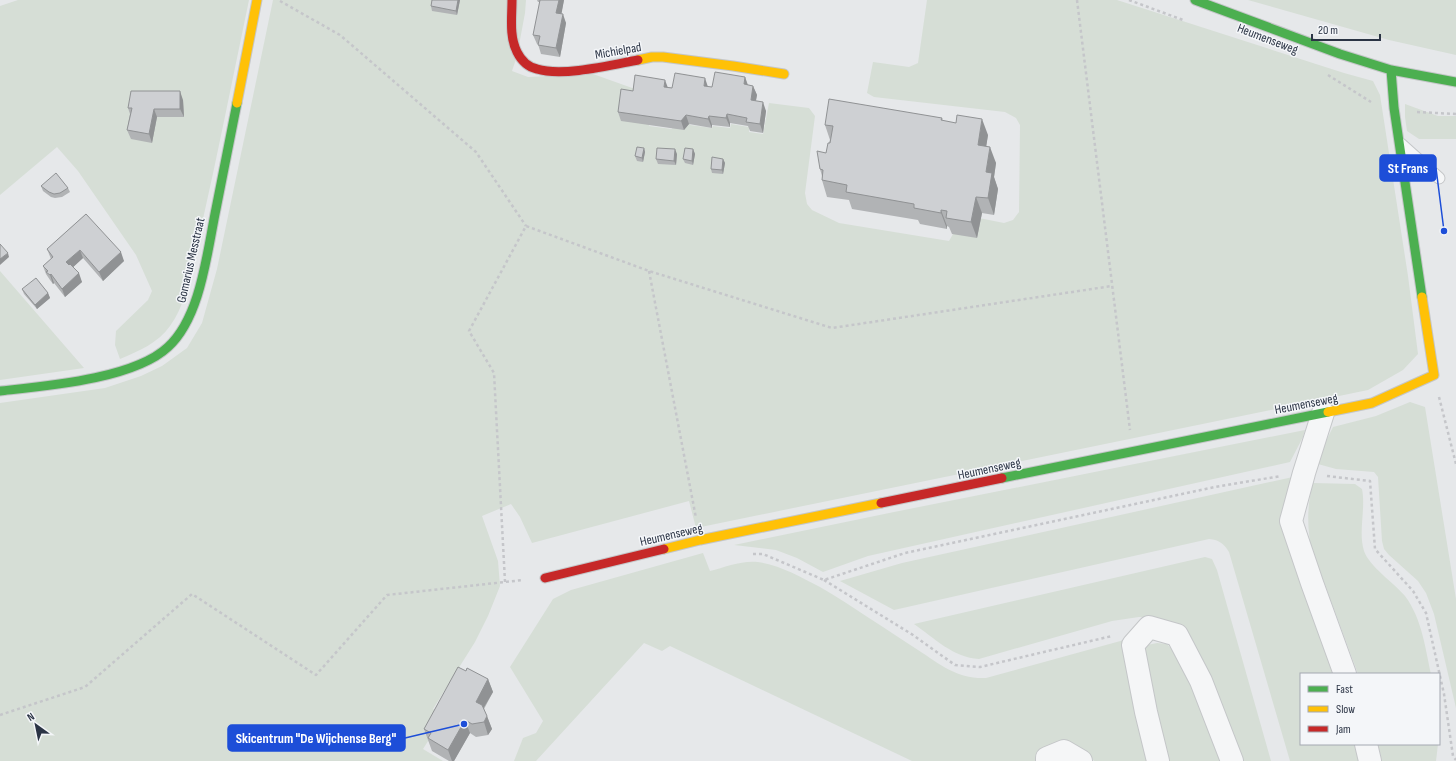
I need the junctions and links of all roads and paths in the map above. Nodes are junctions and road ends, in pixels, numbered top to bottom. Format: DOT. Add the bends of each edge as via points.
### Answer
graph roads {
  1 [pos="257,0"];
  2 [pos="278,0"];
  3 [pos="512,0"];
  4 [pos="1077,0"];
  5 [pos="1129,0"];
  6 [pos="1195,0"];
  7 [pos="1187,22"];
  8 [pos="1391,70"];
  9 [pos="784,74"];
  10 [pos="1325,74"];
  11 [pos="1456,82"];
  12 [pos="1394,108"];
  13 [pos="1456,114"];
  14 [pos="1399,142"];
  15 [pos="1439,178"];
  16 [pos="526,226"];
  17 [pos="649,271"];
  18 [pos="1112,286"];
  19 [pos="1434,374"];
  20 [pos="0,391"];
  21 [pos="1323,413"];
  22 [pos="1132,452"];
  23 [pos="1456,464"];
  24 [pos="1304,473"];
  25 [pos="700,540"];
  26 [pos="748,554"];
  27 [pos="545,578"];
  28 [pos="824,580"];
  29 [pos="505,582"];
  30 [pos="1149,627"];
  31 [pos="1345,673"];
  32 [pos="1439,673"];
  33 [pos="1440,676"];
  34 [pos="0,715"];
  35 [pos="1366,745"];
  36 [pos="1456,760"];
  37 [pos="1047,761"];
  38 [pos="1081,761"];
  39 [pos="1158,761"];
  40 [pos="1232,761"];
  41 [pos="1370,761"];
  1 -- 20 [label="street, Gomarius Messtraat" via="203,273 192,312 181,334 169,347 130,368 95,378"];
  2 -- 16 [label="path" via="340,35 476,152"];
  3 -- 9 [label="street, Michielpad" via="514,49 527,65 542,71 570,72 654,57 717,63"];
  4 -- 18 [label="path"];
  5 -- 7 [label="path"];
  6 -- 8 [label="street, Heumenseweg" via="1340,54"];
  8 -- 11 [label="street, Heumenseweg"];
  8 -- 12 [label="street"];
  10 -- 12 [label="path" via="1370,102"];
  12 -- 13 [label="path" via="1411,112"];
  12 -- 14 [label="street"];
  14 -- 15 [label="lane"];
  14 -- 19 [label="street"];
  16 -- 17 [label="path"];
  16 -- 29 [label="path" via="469,331 494,373"];
  17 -- 18 [label="path" via="832,328"];
  17 -- 25 [label="path"];
  18 -- 22 [label="path"];
  19 -- 21 [label="street, Heumenseweg" via="1372,403"];
  19 -- 23 [label="path"];
  21 -- 22 [label="street, Heumenseweg"];
  21 -- 24 [label="street"];
  22 -- 25 [label="street, Heumenseweg"];
  24 -- 28 [label="path" via="1215,487 905,553"];
  24 -- 31 [label="street" via="1290,521"];
  24 -- 32 [label="path" via="1370,481 1375,549 1413,591 1426,613"];
  25 -- 27 [label="street, Heumenseweg"];
  26 -- 28 [label="path" via="763,554"];
  27 -- 29 [label="path"];
  28 -- 30 [label="path" via="914,635 955,665 980,667"];
  29 -- 34 [label="path" via="387,595 316,675 192,594 85,687"];
  30 -- 39 [label="street" via="1133,645"];
  30 -- 40 [label="street" via="1177,635 1201,681"];
  33 -- 36 [label="path" via="1452,756"];
  35 -- 41 [label="street"];
  37 -- 38 [label="street" via="1047,758 1064,751"];
}
